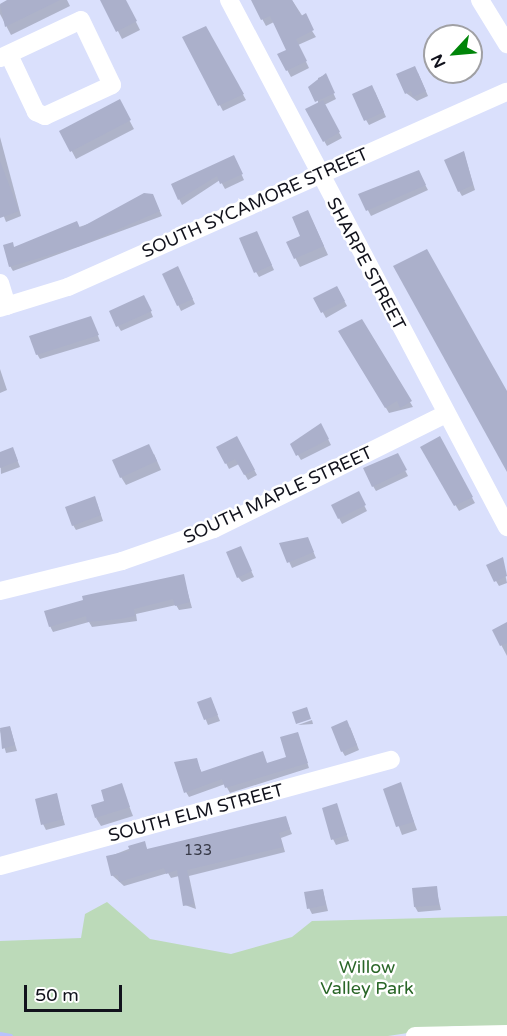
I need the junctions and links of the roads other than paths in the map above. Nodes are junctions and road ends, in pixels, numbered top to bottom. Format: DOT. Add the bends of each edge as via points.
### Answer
graph roads {
  1 [pos="229,0"];
  2 [pos="480,0"];
  3 [pos="507,44"];
  4 [pos="4,56"];
  5 [pos="507,92"];
  6 [pos="319,174"];
  7 [pos="0,283"];
  8 [pos="4,307"];
  9 [pos="446,414"];
  10 [pos="507,527"];
  11 [pos="0,591"];
  12 [pos="391,760"];
  13 [pos="0,866"];
  14 [pos="507,1034"];
  15 [pos="416,1036"];
  1 -- 6 [label="street, SHARPE STREET"];
  2 -- 3 [label="street"];
  4 -- 4 [label="street" via="36,112 45,116 112,85 81,20"];
  5 -- 6 [label="street, SOUTH SYCAMORE STREET"];
  6 -- 8 [label="street, SOUTH SYCAMORE STREET" via="68,287"];
  6 -- 9 [label="street, SHARPE STREET"];
  7 -- 8 [label="street"];
  9 -- 10 [label="street, SHARPE STREET"];
  9 -- 11 [label="street, SOUTH MAPLE STREET" via="214,529 132,558"];
  12 -- 13 [label="street, SOUTH ELM STREET"];
  14 -- 15 [label="street"];
}
